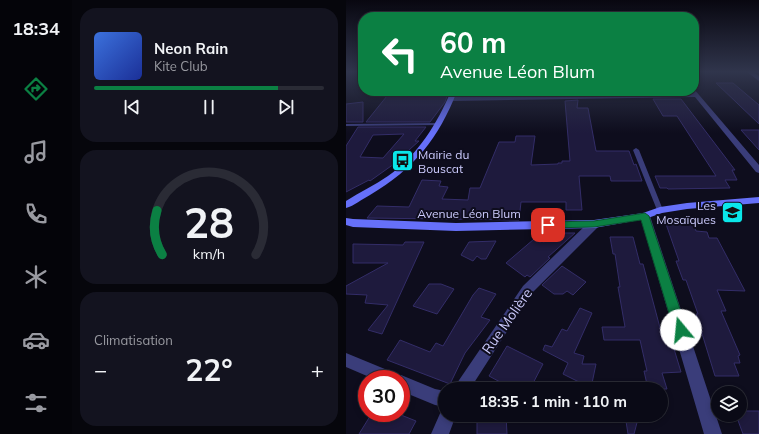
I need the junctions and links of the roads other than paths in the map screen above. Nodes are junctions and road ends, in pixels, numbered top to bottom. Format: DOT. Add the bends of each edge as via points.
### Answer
graph roads {
  1 [pos="452,96"];
  2 [pos="697,96"];
  3 [pos="438,124"];
  4 [pos="346,125"];
  5 [pos="636,150"];
  6 [pos="759,170"];
  7 [pos="759,200"];
  8 [pos="346,205"];
  9 [pos="660,210"];
  10 [pos="645,216"];
  11 [pos="346,221"];
  12 [pos="594,224"];
  13 [pos="346,360"];
  14 [pos="370,370"];
  15 [pos="465,382"];
  16 [pos="410,387"];
  17 [pos="438,397"];
  18 [pos="445,422"];
  19 [pos="440,434"];
  20 [pos="713,434"];
  1 -- 3 [label="street"];
  2 -- 6 [label="street"];
  3 -- 4 [label="lane"];
  3 -- 8 [label="street" via="415,156 397,174"];
  5 -- 9 [label="lane"];
  7 -- 9 [label="street, Avenue Léon Blum"];
  9 -- 10 [label="street, Avenue Léon Blum"];
  10 -- 12 [label="street, Avenue Léon Blum"];
  10 -- 20 [label="street"];
  11 -- 12 [label="street, Avenue Léon Blum" via="442,227"];
  12 -- 15 [label="street, Rue Molière" via="527,290"];
  13 -- 14 [label="street"];
  16 -- 17 [label="street"];
  18 -- 19 [label="street"];
}
